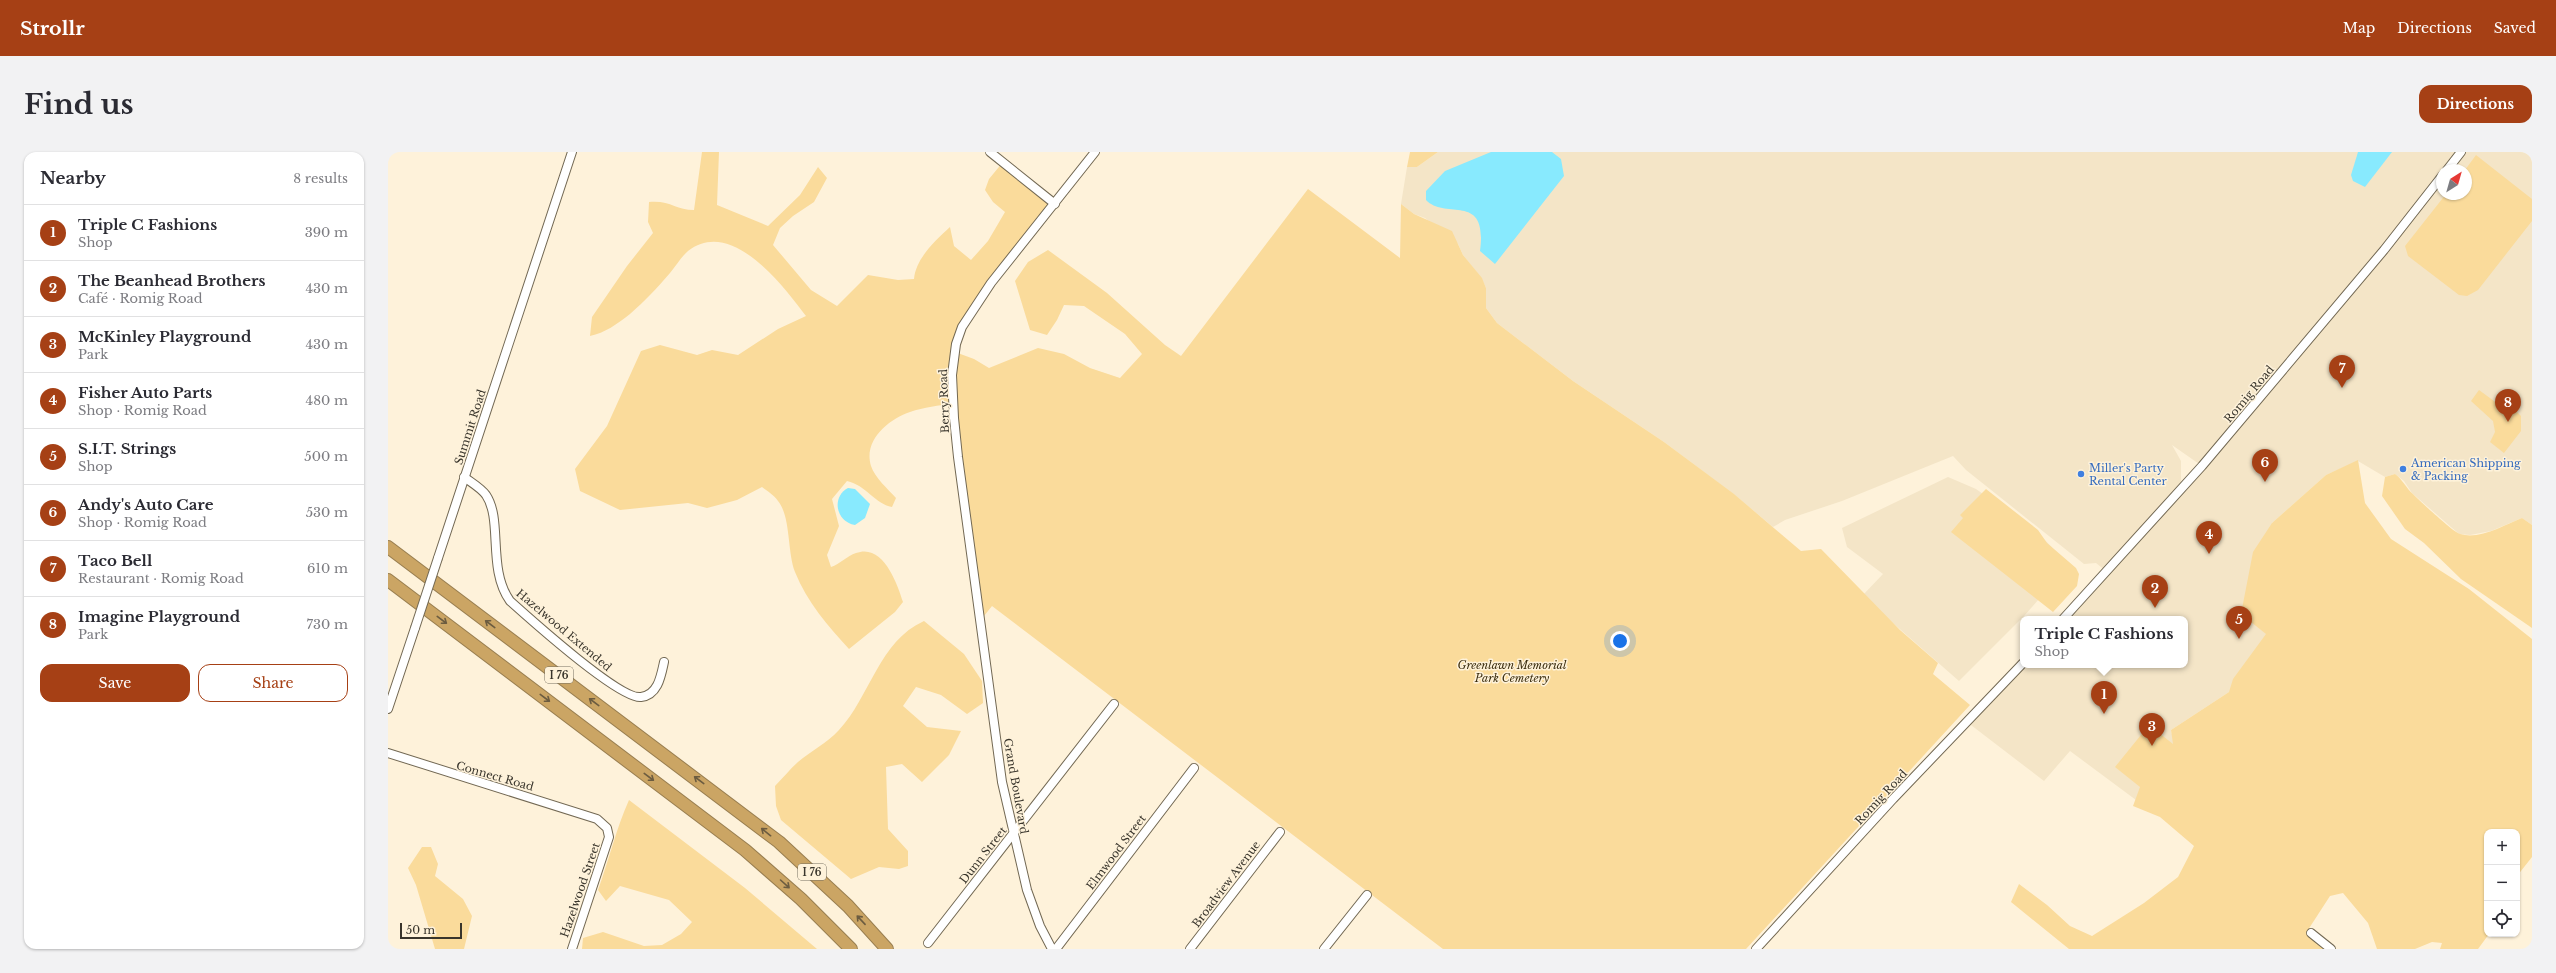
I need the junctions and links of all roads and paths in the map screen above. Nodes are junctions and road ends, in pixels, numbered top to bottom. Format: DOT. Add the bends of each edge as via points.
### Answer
graph roads {
  1 [pos="572,152"];
  2 [pos="990,152"];
  3 [pos="1095,152"];
  4 [pos="2461,152"];
  5 [pos="2452,164"];
  6 [pos="2436,184"];
  7 [pos="1055,204"];
  8 [pos="464,478"];
  9 [pos="388,547"];
  10 [pos="388,580"];
  11 [pos="2066,616"];
  12 [pos="980,621"];
  13 [pos="664,662"];
  14 [pos="2020,666"];
  15 [pos="1114,704"];
  16 [pos="388,709"];
  17 [pos="388,753"];
  18 [pos="1194,768"];
  19 [pos="597,819"];
  20 [pos="1280,832"];
  21 [pos="1012,835"];
  22 [pos="1367,895"];
  23 [pos="2311,933"];
  24 [pos="928,943"];
  25 [pos="1759,948"];
  26 [pos="572,949"];
  27 [pos="851,949"];
  28 [pos="887,949"];
  29 [pos="1052,949"];
  30 [pos="1056,949"];
  31 [pos="1190,949"];
  32 [pos="1324,949"];
  33 [pos="2331,949"];
  1 -- 8 [label="street, Summit Road"];
  2 -- 7 [label="street"];
  3 -- 7 [label="street, Berry Road"];
  4 -- 5 [label="street"];
  6 -- 11 [label="street, Romig Road" via="2202,466"];
  7 -- 12 [label="street, Berry Road" via="975,304 956,344 952,375 954,418"];
  8 -- 13 [label="street, Hazelwood Extended" via="482,491 489,501 498,575 504,593 510,601 608,681 632,697 653,692"];
  8 -- 16 [label="street, Summit Road, bridge"];
  28 -- 9 [label="highway, I 76, one-way" via="848,906 779,842"];
  10 -- 27 [label="highway, I 76, one-way" via="729,837 801,899"];
  12 -- 21 [label="street, Grand Boulevard" via="1002,782"];
  14 -- 25 [label="street, Romig Road"];
  15 -- 21 [label="street, Dunn Street"];
  17 -- 19 [label="street, Connect Road"];
  18 -- 30 [label="street, Elmwood Street"];
  19 -- 26 [label="street, Hazelwood Street" via="607,828 609,837"];
  20 -- 31 [label="street, Broadview Avenue"];
  21 -- 24 [label="street, Dunn Street"];
  21 -- 29 [label="street, Grand Boulevard" via="1033,908"];
  22 -- 32 [label="street"];
  23 -- 33 [label="street"];
}
